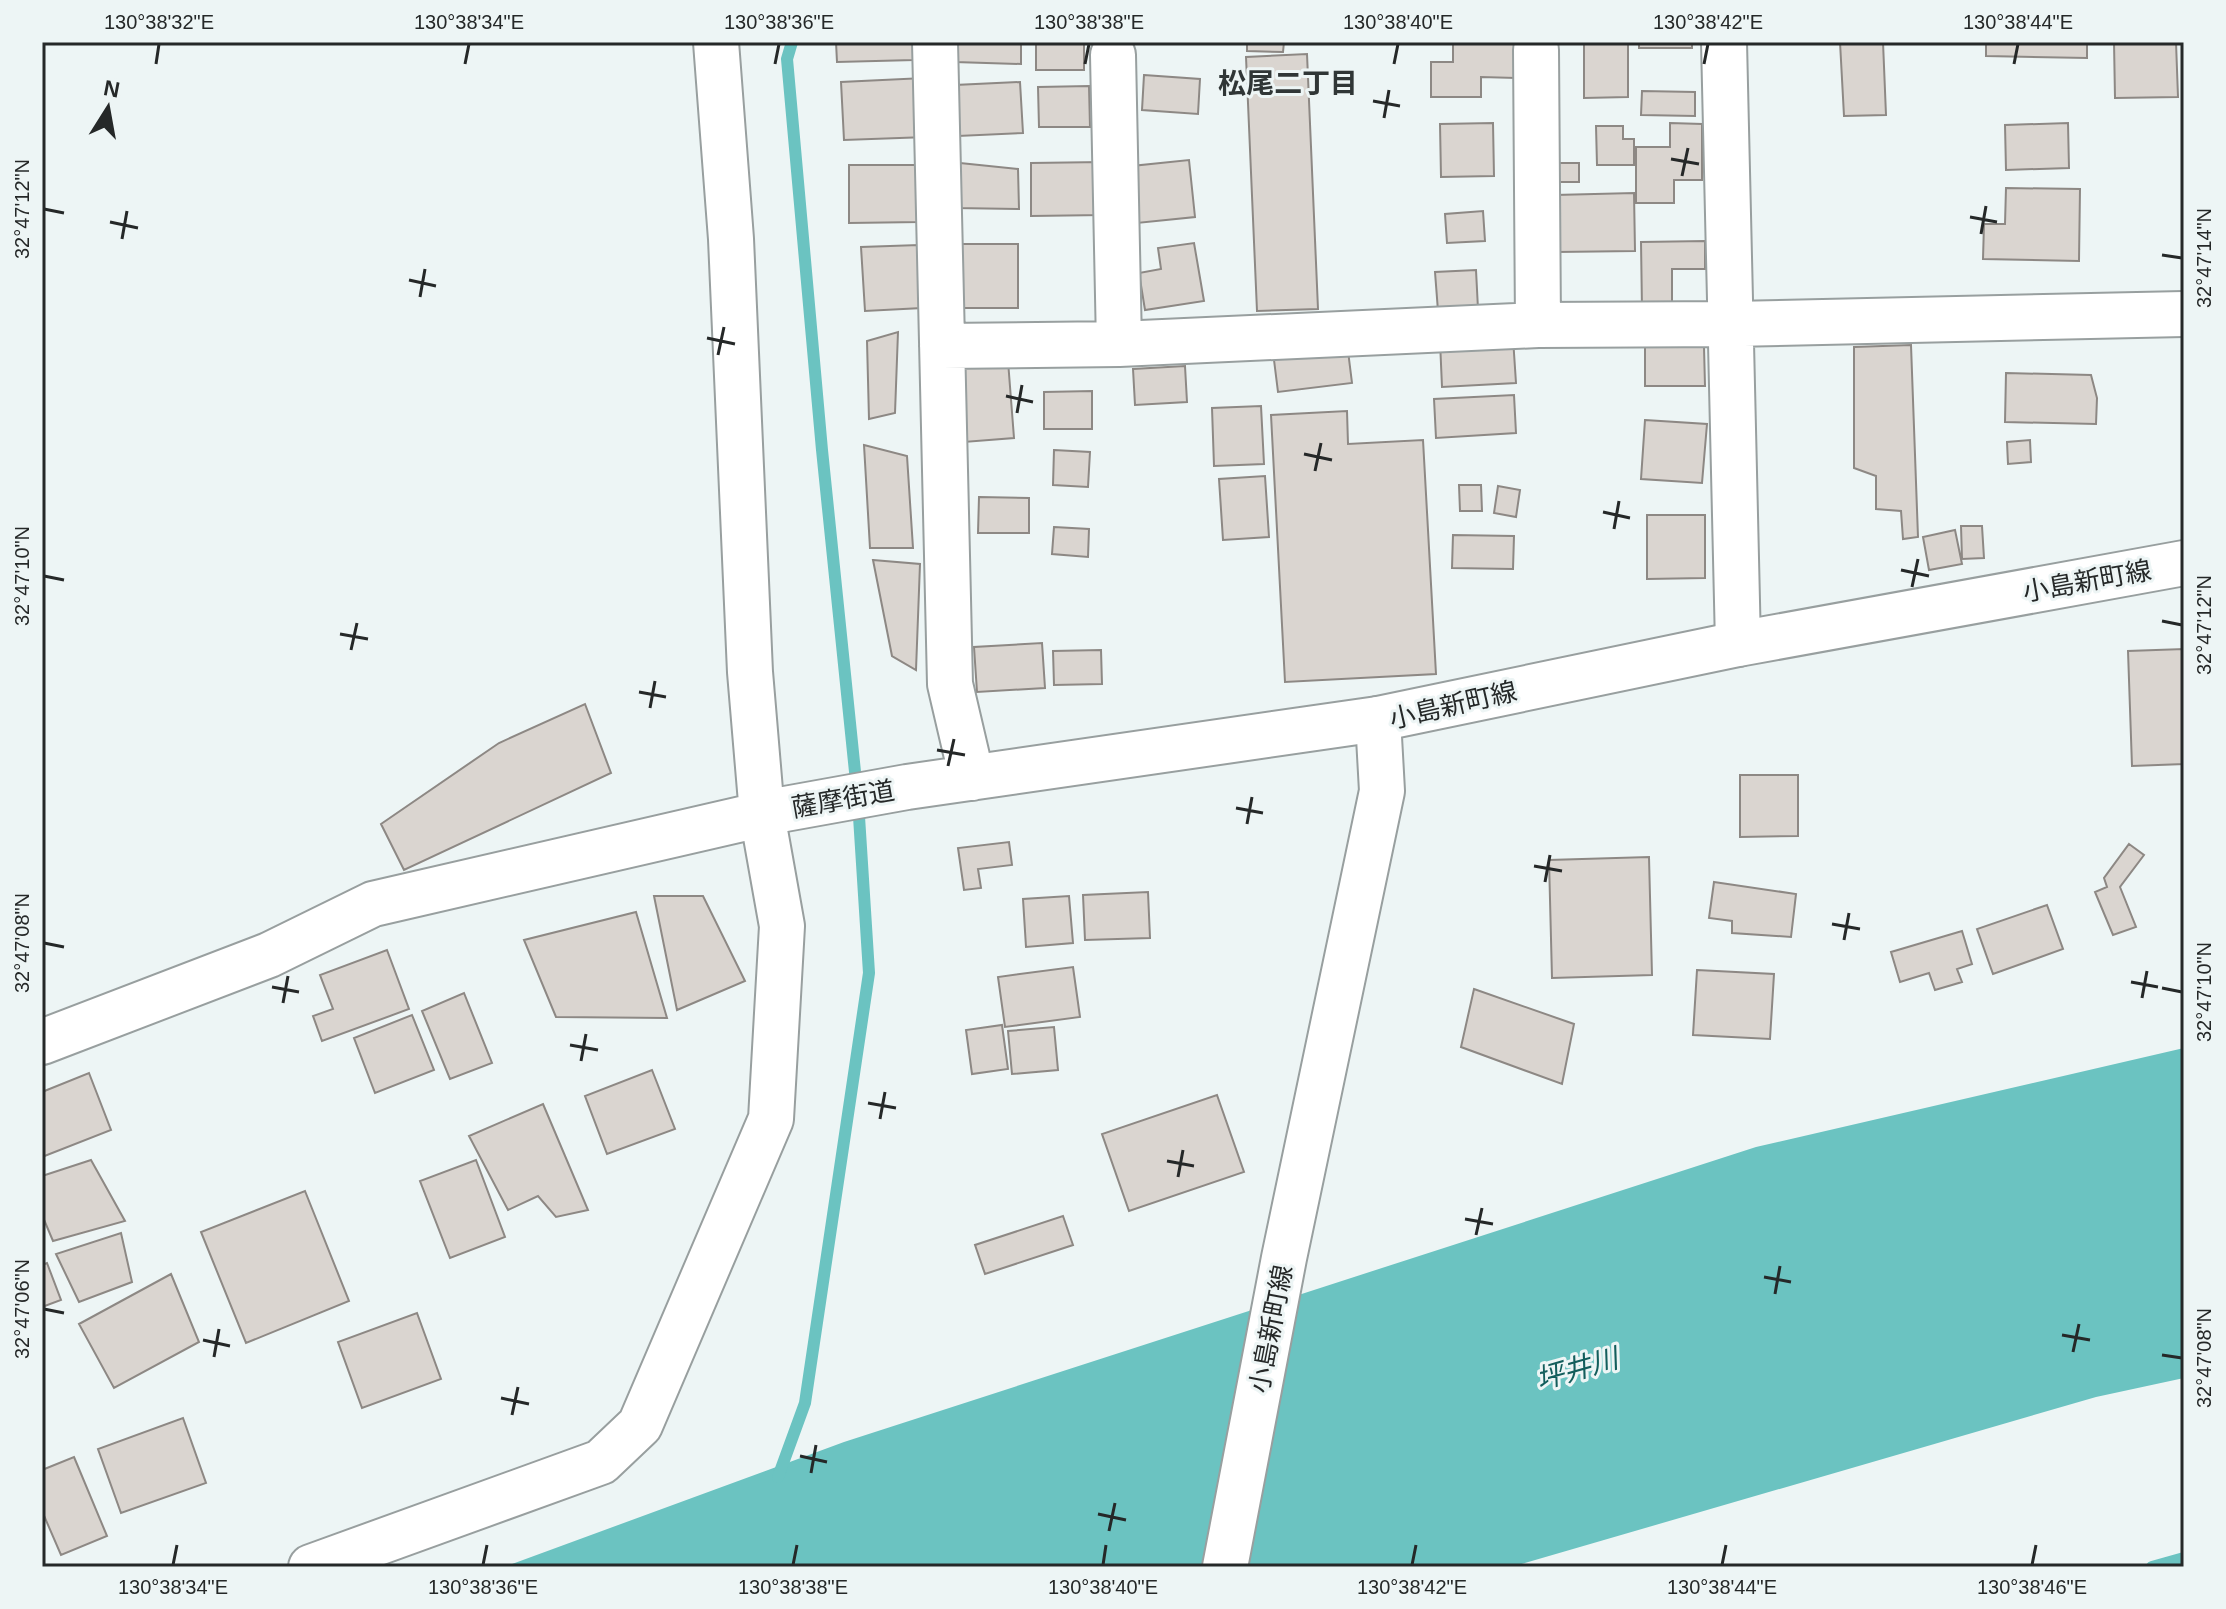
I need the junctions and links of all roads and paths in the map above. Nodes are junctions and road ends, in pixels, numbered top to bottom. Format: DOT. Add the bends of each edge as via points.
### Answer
graph roads {
  1 [pos="716,42"];
  2 [pos="935,42"];
  3 [pos="1724,42"];
  4 [pos="1536,50"];
  5 [pos="1113,55"];
  6 [pos="2184,314"];
  7 [pos="1732,324"];
  8 [pos="1538,325"];
  9 [pos="1119,344"];
  10 [pos="942,346"];
  11 [pos="2184,563"];
  12 [pos="1738,644"];
  13 [pos="1378,719"];
  14 [pos="972,778"];
  15 [pos="773,811"];
  16 [pos="42,1042"];
  17 [pos="311,1567"];
  18 [pos="1225,1567"];
  1 -- 15 [label="street" via="731,239 750,672"];
  2 -- 10 [label="street"];
  3 -- 7 [label="street"];
  4 -- 8 [label="street"];
  5 -- 9 [label="street"];
  6 -- 7 [label="street"];
  7 -- 8 [label="street"];
  7 -- 12 [label="street"];
  8 -- 9 [label="street"];
  9 -- 10 [label="street"];
  10 -- 14 [label="street" via="950,684"];
  11 -- 12 [label="street, 小島新町線"];
  12 -- 13 [label="street, 小島新町線"];
  13 -- 14 [label="street, 薩摩街道"];
  13 -- 18 [label="street, 小島新町線" via="1382,791"];
  14 -- 15 [label="street, 薩摩街道"];
  15 -- 16 [label="street, 薩摩街道" via="373,904 269,955"];
  15 -- 17 [label="street" via="782,926 771,1119 640,1425 601,1462"];
}
